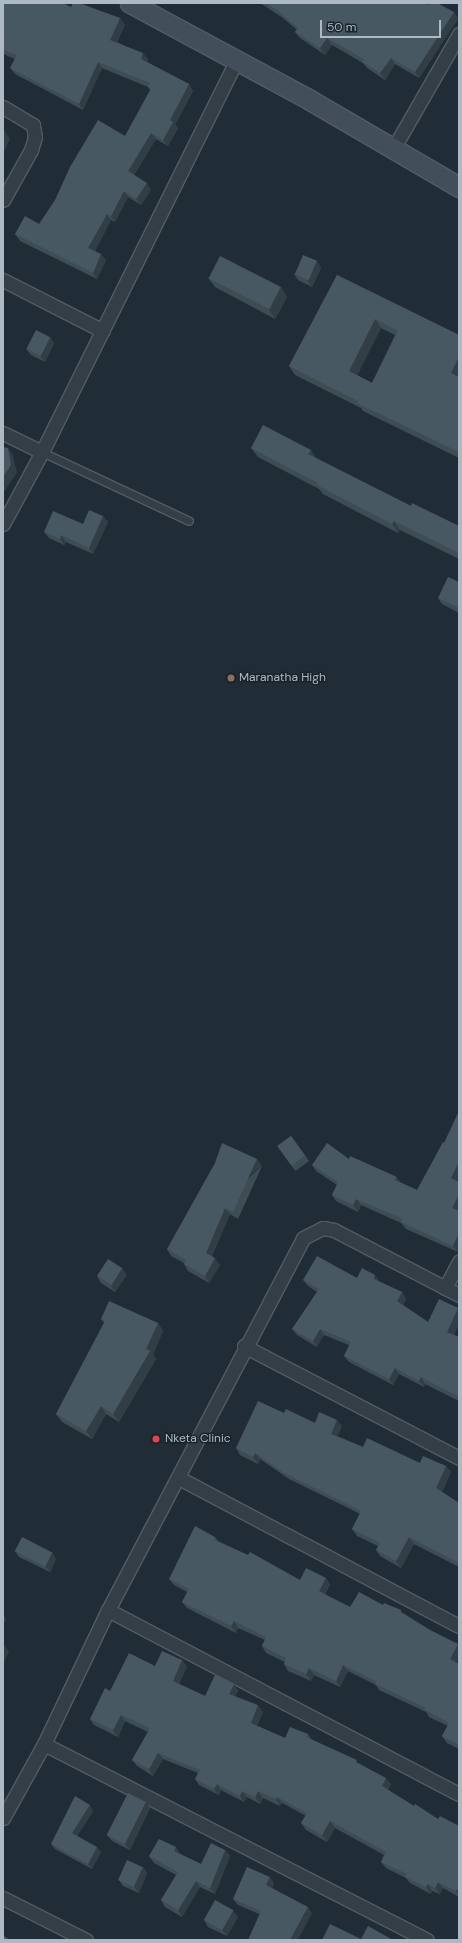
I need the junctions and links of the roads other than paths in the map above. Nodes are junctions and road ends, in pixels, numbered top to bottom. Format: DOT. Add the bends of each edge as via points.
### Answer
graph roads {
  1 [pos="130,3"];
  2 [pos="459,34"];
  3 [pos="237,59"];
  4 [pos="3,108"];
  5 [pos="393,149"];
  6 [pos="459,187"];
  7 [pos="3,200"];
  8 [pos="3,280"];
  9 [pos="103,331"];
  10 [pos="3,433"];
  11 [pos="42,452"];
  12 [pos="189,521"];
  13 [pos="3,524"];
  14 [pos="459,1262"];
  15 [pos="445,1288"];
  16 [pos="459,1295"];
  17 [pos="244,1346"];
  18 [pos="459,1458"];
  19 [pos="179,1478"];
  20 [pos="108,1610"];
  21 [pos="459,1626"];
  22 [pos="44,1744"];
  23 [pos="459,1794"];
  24 [pos="3,1818"];
  25 [pos="3,1898"];
  26 [pos="86,1940"];
  27 [pos="427,1940"];
  1 -- 3 [label="street"];
  2 -- 5 [label="street"];
  3 -- 5 [label="street"];
  3 -- 9 [label="street"];
  4 -- 7 [label="street" via="33,125 35,138"];
  5 -- 6 [label="street"];
  8 -- 9 [label="street"];
  9 -- 11 [label="street"];
  10 -- 11 [label="street"];
  11 -- 12 [label="lane"];
  11 -- 13 [label="street"];
  14 -- 15 [label="street"];
  15 -- 16 [label="street"];
  15 -- 17 [label="street" via="334,1230 323,1228 303,1238"];
  17 -- 18 [label="street"];
  17 -- 19 [label="street"];
  19 -- 20 [label="street"];
  19 -- 21 [label="street"];
  20 -- 22 [label="street"];
  20 -- 23 [label="street"];
  22 -- 24 [label="street"];
  22 -- 27 [label="street"];
  25 -- 26 [label="street"];
}
